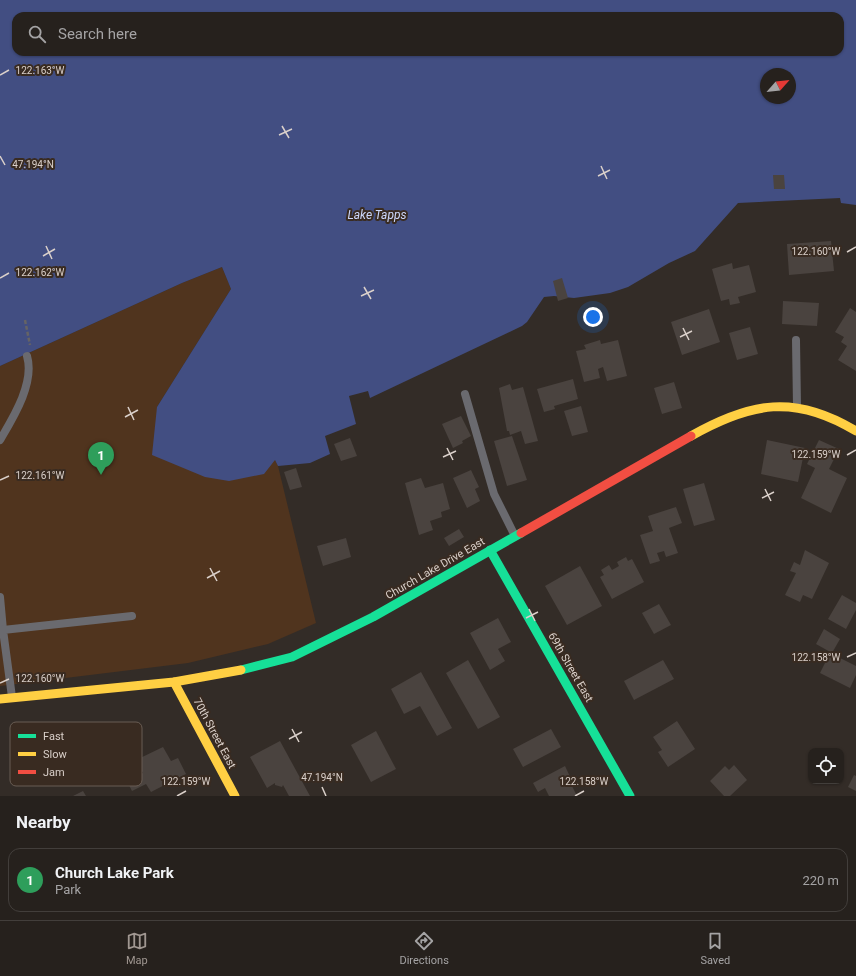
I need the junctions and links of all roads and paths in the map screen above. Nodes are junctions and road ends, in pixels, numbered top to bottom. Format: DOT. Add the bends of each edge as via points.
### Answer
graph roads {
  1 [pos="25,320"];
  2 [pos="796,340"];
  3 [pos="29,354"];
  4 [pos="465,394"];
  5 [pos="797,407"];
  6 [pos="856,431"];
  7 [pos="0,440"];
  8 [pos="516,536"];
  9 [pos="490,550"];
  10 [pos="0,597"];
  11 [pos="132,616"];
  12 [pos="3,630"];
  13 [pos="174,682"];
  14 [pos="12,698"];
  15 [pos="0,699"];
  16 [pos="235,796"];
  17 [pos="630,796"];
  1 -- 3 [label="path"];
  2 -- 5 [label="lane"];
  3 -- 7 [label="lane" via="24,389 15,414"];
  4 -- 8 [label="lane" via="494,494"];
  5 -- 6 [label="street, Church Lake Drive East" via="822,412"];
  5 -- 8 [label="street, Church Lake Drive East" via="774,406 739,413 699,432"];
  8 -- 9 [label="street, Church Lake Drive East"];
  9 -- 13 [label="street, Church Lake Drive East" via="373,617 292,657 236,671"];
  9 -- 17 [label="street, 69th Street East"];
  10 -- 12 [label="lane"];
  11 -- 12 [label="lane"];
  12 -- 14 [label="lane"];
  13 -- 14 [label="street, Church Lake Drive East"];
  13 -- 16 [label="street, 70th Street East"];
  14 -- 15 [label="street, Church Lake Drive East"];
}
